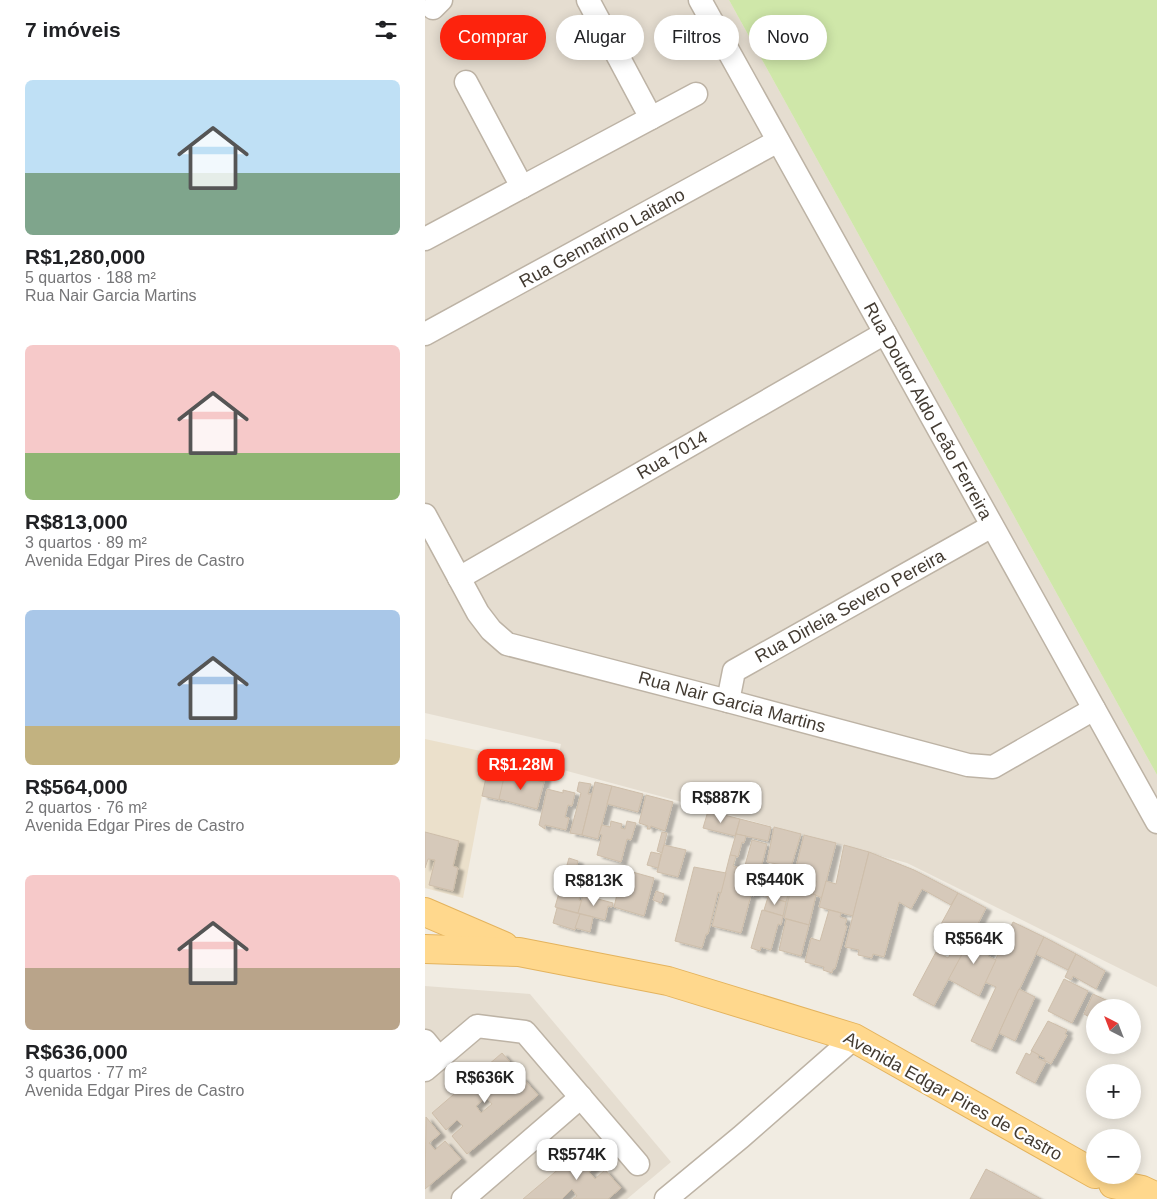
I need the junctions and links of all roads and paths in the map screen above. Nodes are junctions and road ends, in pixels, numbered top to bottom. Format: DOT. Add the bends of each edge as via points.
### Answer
graph roads {
  1 [pos="588,0"];
  2 [pos="700,0"];
  3 [pos="466,82"];
  4 [pos="696,94"];
  5 [pos="651,118"];
  6 [pos="778,141"];
  7 [pos="522,187"];
  8 [pos="425,239"];
  9 [pos="885,333"];
  10 [pos="425,334"];
  11 [pos="425,515"];
  12 [pos="992,526"];
  13 [pos="459,578"];
  14 [pos="728,701"];
  15 [pos="1094,708"];
  16 [pos="1157,822"];
  17 [pos="425,912"];
  18 [pos="425,949"];
  19 [pos="519,952"];
  20 [pos="853,1038"];
  21 [pos="430,1056"];
  22 [pos="581,1097"];
  23 [pos="638,1164"];
  24 [pos="1086,1170"];
  25 [pos="1113,1184"];
  26 [pos="1157,1197"];
  27 [pos="463,1199"];
  28 [pos="666,1199"];
  1 -- 5 [label="street"];
  2 -- 6 [label="street, Rua Doutor Aldo Leão Ferreira"];
  3 -- 7 [label="street"];
  4 -- 5 [label="street"];
  5 -- 7 [label="street"];
  6 -- 9 [label="street, Rua Doutor Aldo Leão Ferreira"];
  6 -- 10 [label="street, Rua Gennarino Laitano"];
  7 -- 8 [label="street"];
  9 -- 12 [label="street, Rua Doutor Aldo Leão Ferreira"];
  9 -- 13 [label="street, Rua 7014"];
  11 -- 13 [label="street, Rua Nair Garcia Martins"];
  12 -- 14 [label="street, Rua Dirleia Severo Pereira" via="733,671"];
  12 -- 15 [label="street, Rua Doutor Aldo Leão Ferreira"];
  13 -- 14 [label="street, Rua Nair Garcia Martins" via="478,613 507,644"];
  14 -- 15 [label="street, Rua Nair Garcia Martins" via="968,765 993,767"];
  15 -- 16 [label="street, Rua Doutor Aldo Leão Ferreira"];
  17 -- 19 [label="main road, Avenida Edgar Pires de Castro"];
  18 -- 19 [label="main road, Avenida Edgar Pires de Castro"];
  19 -- 20 [label="main road, Avenida Edgar Pires de Castro" via="668,981"];
  20 -- 24 [label="main road, Avenida Edgar Pires de Castro"];
  20 -- 28 [label="street"];
  21 -- 22 [label="street" via="477,1026 525,1032"];
  22 -- 23 [label="street"];
  22 -- 27 [label="street"];
  25 -- 26 [label="main road, Avenida Edgar Pires de Castro"];
}
